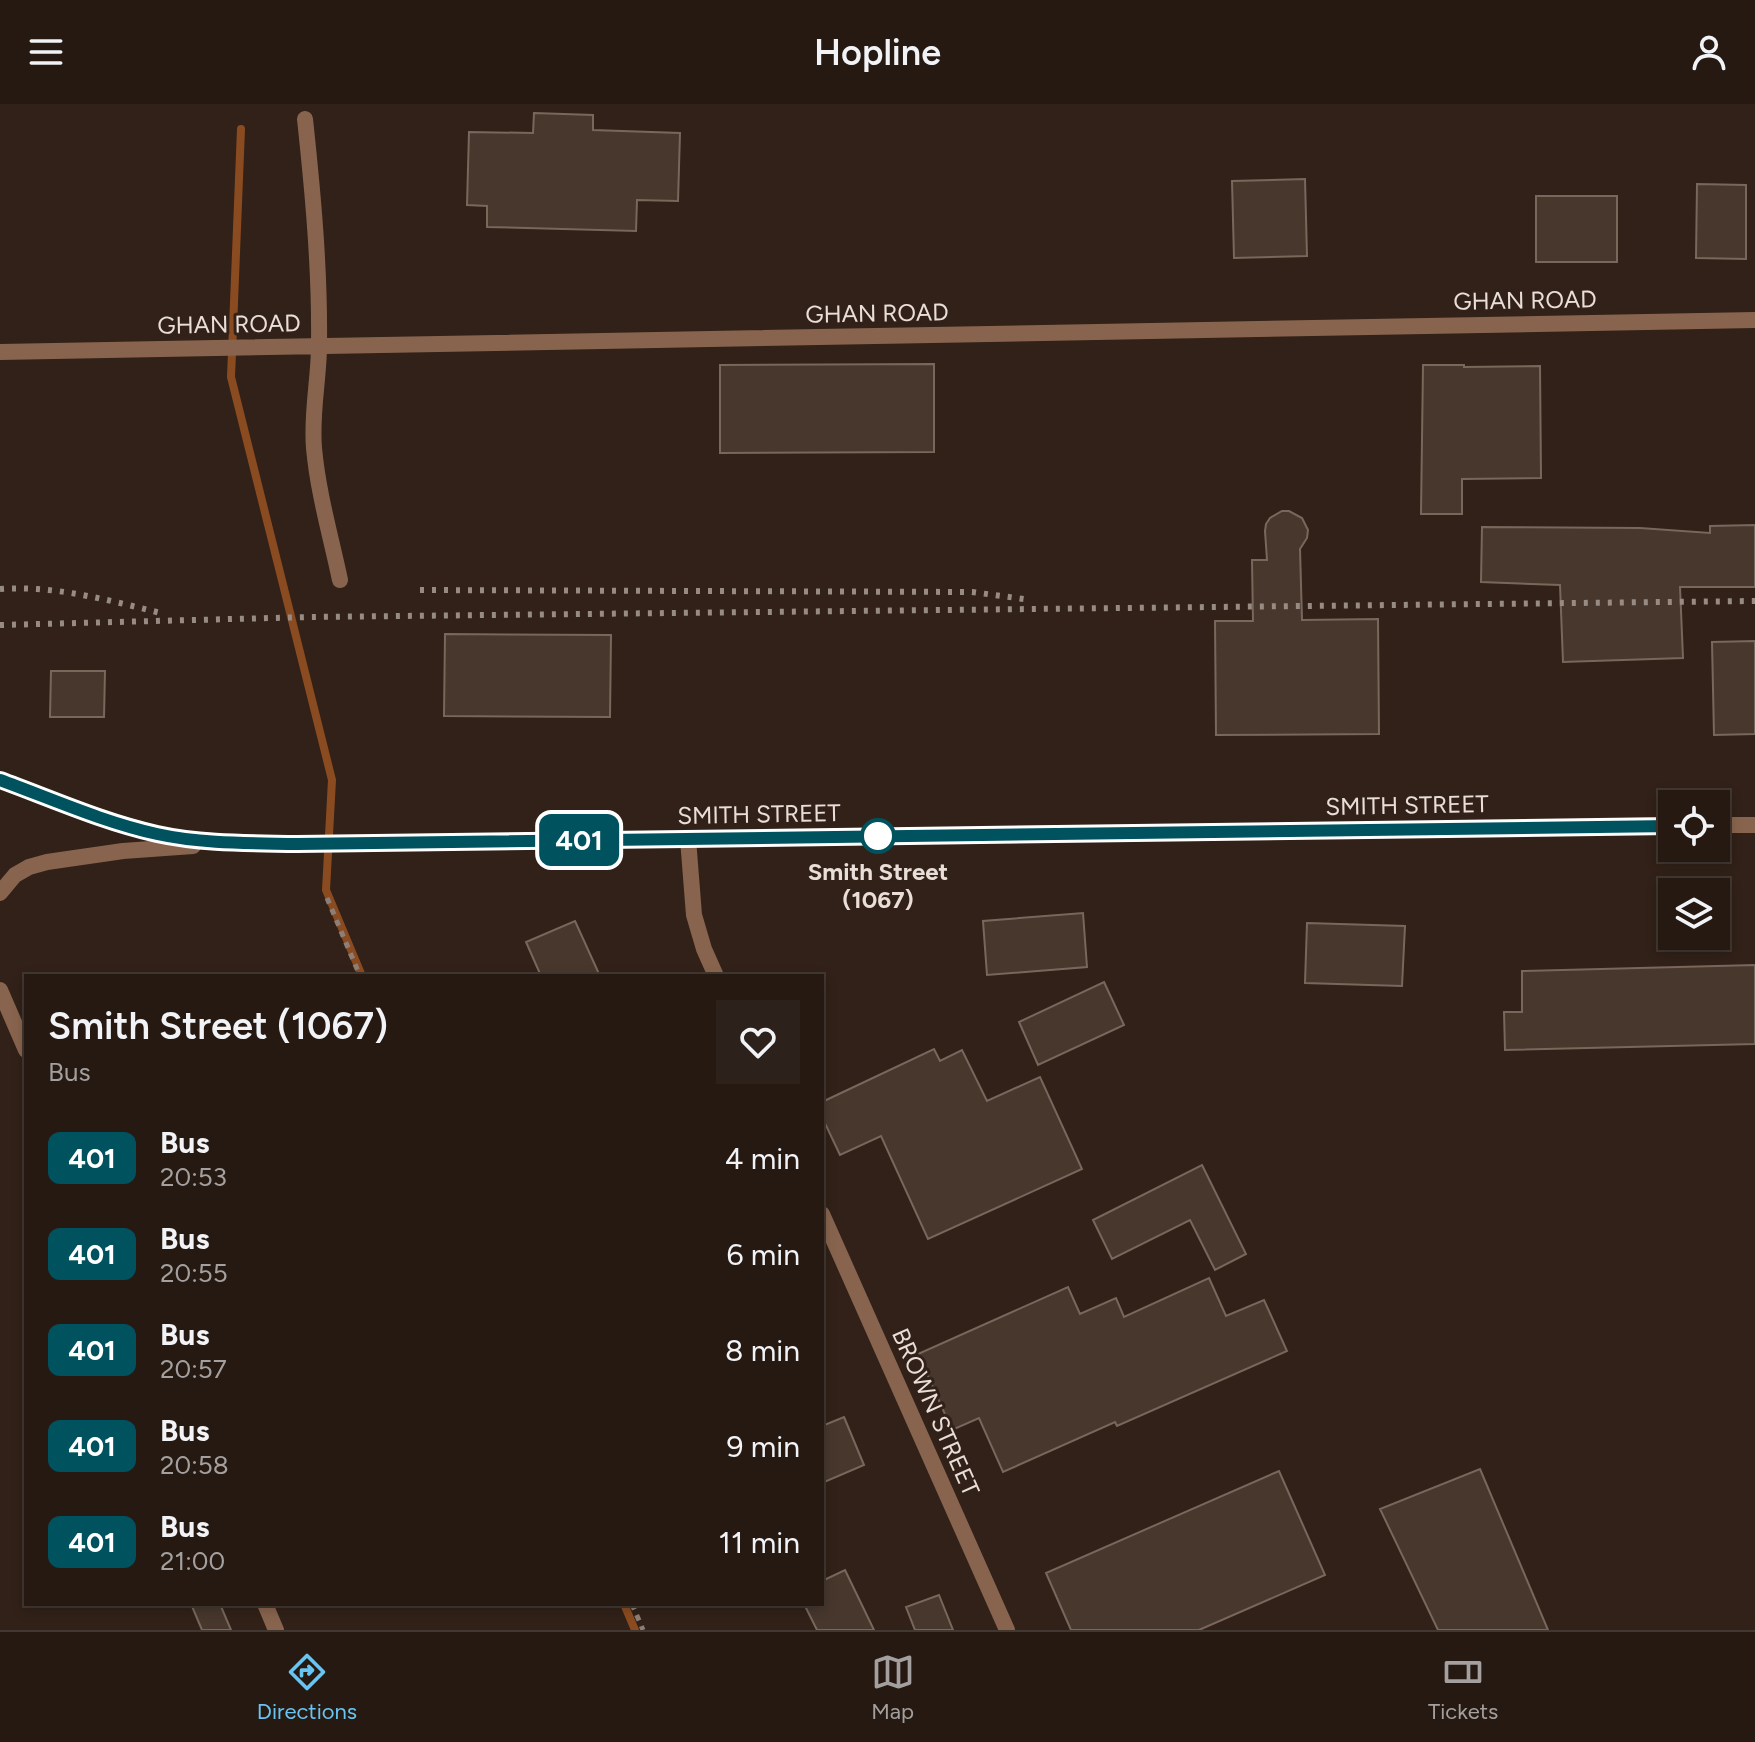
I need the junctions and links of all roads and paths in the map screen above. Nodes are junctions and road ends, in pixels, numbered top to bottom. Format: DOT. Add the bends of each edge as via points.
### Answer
graph roads {
  1 [pos="305,119"];
  2 [pos="1755,320"];
  3 [pos="320,347"];
  4 [pos="0,352"];
  5 [pos="340,580"];
  6 [pos="0,780"];
  7 [pos="1730,825"];
  8 [pos="1755,825"];
  9 [pos="1658,826"];
  10 [pos="688,839"];
  11 [pos="247,843"];
  12 [pos="0,893"];
  13 [pos="327,898"];
  14 [pos="359,974"];
  15 [pos="715,974"];
  16 [pos="0,990"];
  17 [pos="24,1045"];
  18 [pos="824,1218"];
  19 [pos="266,1606"];
  20 [pos="633,1606"];
  21 [pos="276,1630"];
  22 [pos="643,1630"];
  23 [pos="1007,1630"];
  1 -- 3 [label="street"];
  2 -- 3 [label="street, GHAN ROAD"];
  3 -- 4 [label="street, GHAN ROAD"];
  3 -- 5 [label="street" via="314,444"];
  6 -- 11 [label="street, SMITH STREET" via="159,834"];
  7 -- 8 [label="street"];
  9 -- 10 [label="street, SMITH STREET"];
  10 -- 11 [label="street, SMITH STREET"];
  10 -- 15 [label="street" via="694,915"];
  11 -- 12 [label="street" via="47,862 15,875"];
  13 -- 14 [label="path"];
  16 -- 17 [label="street"];
  18 -- 23 [label="street, BROWN STREET"];
  19 -- 21 [label="street"];
  20 -- 22 [label="path"];
}
